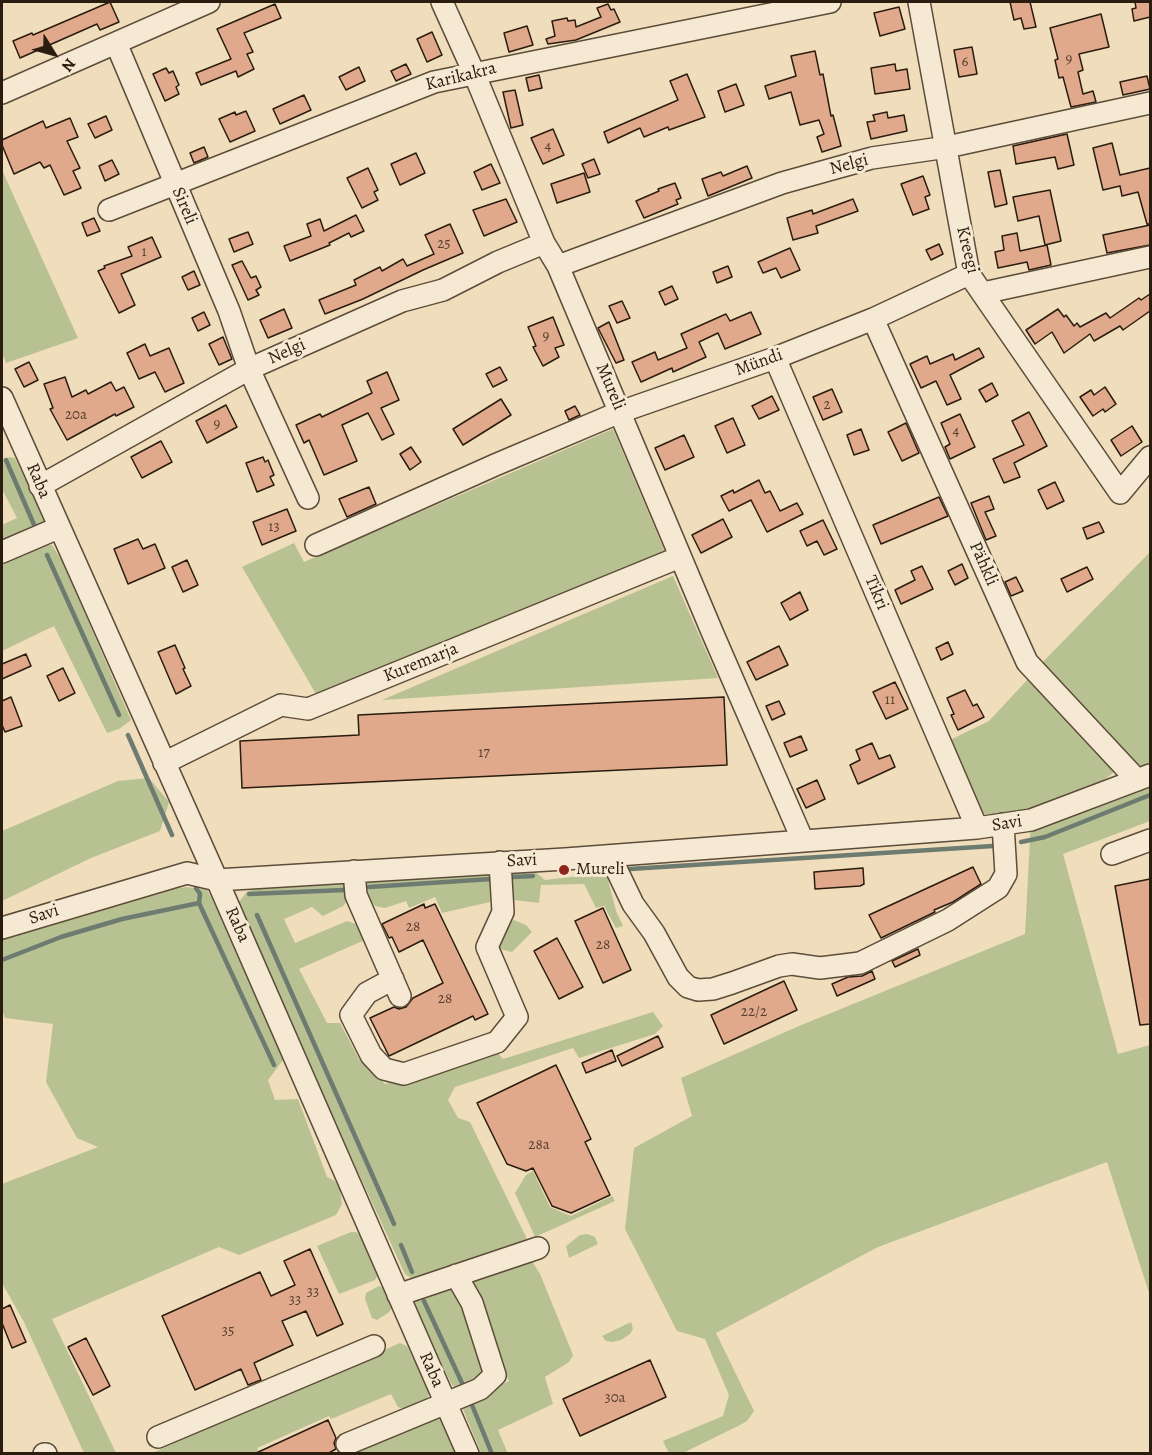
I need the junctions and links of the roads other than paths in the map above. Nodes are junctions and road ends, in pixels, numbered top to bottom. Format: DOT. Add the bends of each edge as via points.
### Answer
graph roads {
  1 [pos="209,2"];
  2 [pos="442,2"];
  3 [pos="830,2"];
  4 [pos="919,2"];
  5 [pos="116,43"];
  6 [pos="474,73"];
  7 [pos="2,93"];
  8 [pos="1150,103"];
  9 [pos="947,147"];
  10 [pos="175,185"];
  11 [pos="109,210"];
  12 [pos="544,243"];
  13 [pos="1150,257"];
  14 [pos="558,266"];
  15 [pos="969,274"];
  16 [pos="983,293"];
  17 [pos="873,319"];
  18 [pos="775,358"];
  19 [pos="249,369"];
  20 [pos="2,398"];
  21 [pos="620,412"];
  22 [pos="1150,457"];
  23 [pos="40,486"];
  24 [pos="308,498"];
  25 [pos="58,528"];
  26 [pos="316,545"];
  27 [pos="2,552"];
  28 [pos="680,557"];
  29 [pos="164,762"];
  30 [pos="1144,778"];
  31 [pos="1003,824"];
  32 [pos="977,828"];
  33 [pos="1150,840"];
  34 [pos="803,841"];
  35 [pos="1112,854"];
  36 [pos="610,856"];
  37 [pos="500,862"];
  38 [pos="354,871"];
  39 [pos="217,880"];
  40 [pos="2,928"];
  41 [pos="538,1248"];
  42 [pos="456,1275"];
  43 [pos="398,1294"];
  44 [pos="374,1346"];
  45 [pos="445,1402"];
  46 [pos="158,1437"];
  47 [pos="347,1444"];
  48 [pos="468,1454"];
  1 -- 5 [label="street"];
  2 -- 6 [label="street, Mureli"];
  3 -- 6 [label="street, Karikakra"];
  4 -- 9 [label="street, Kreegi"];
  5 -- 7 [label="street"];
  5 -- 10 [label="street, Sireli"];
  6 -- 10 [label="street, Karikakra" via="434,82"];
  6 -- 12 [label="street, Mureli"];
  8 -- 9 [label="street, Nelgi"];
  9 -- 14 [label="street, Nelgi" via="872,158 782,183"];
  9 -- 15 [label="street, Kreegi"];
  10 -- 11 [label="street, Karikakra"];
  10 -- 19 [label="street, Sireli" via="229,311"];
  12 -- 14 [label="street, Mureli"];
  12 -- 19 [label="street, Nelgi" via="443,290 402,301"];
  13 -- 16 [label="street"];
  14 -- 21 [label="street, Mureli"];
  15 -- 16 [label="street, Kreegi"];
  15 -- 17 [label="street, Mündi"];
  16 -- 22 [label="street, Kreegi" via="1120,493"];
  17 -- 18 [label="street, Mündi"];
  17 -- 30 [label="street, Pähkli" via="1027,662"];
  18 -- 21 [label="street, Mündi"];
  18 -- 32 [label="street, Tikri"];
  19 -- 23 [label="street, Nelgi"];
  19 -- 24 [label="street, Sireli"];
  20 -- 23 [label="street, Raba"];
  21 -- 26 [label="street, Mündi"];
  21 -- 28 [label="street, Mureli"];
  23 -- 25 [label="street, Raba"];
  25 -- 27 [label="street"];
  25 -- 29 [label="street, Raba"];
  28 -- 29 [label="street, Kuremarja" via="308,710 281,705"];
  28 -- 34 [label="street, Mureli"];
  29 -- 39 [label="street, Raba"];
  30 -- 31 [label="street, Savi" via="1031,820"];
  31 -- 32 [label="street, Savi"];
  31 -- 36 [label="street" via="1006,874 998,888 948,920 860,963 820,968 779,966 698,990 678,977 633,904"];
  32 -- 34 [label="street, Savi"];
  33 -- 35 [label="street"];
  34 -- 36 [label="street, Savi"];
  36 -- 37 [label="street, Savi"];
  37 -- 38 [label="street, Savi"];
  37 -- 38 [label="street" via="503,912 487,947 517,1017 497,1041 404,1074 384,1069 371,1055 351,1015 367,993 397,987 356,896"];
  38 -- 39 [label="street, Savi"];
  39 -- 40 [label="street, Savi" via="187,873"];
  39 -- 43 [label="street, Raba"];
  41 -- 42 [label="street"];
  42 -- 43 [label="street"];
  42 -- 45 [label="street" via="472,1303 495,1375 480,1389"];
  43 -- 45 [label="street, Raba"];
  44 -- 46 [label="street"];
  45 -- 47 [label="street"];
  45 -- 48 [label="street, Raba"];
}
